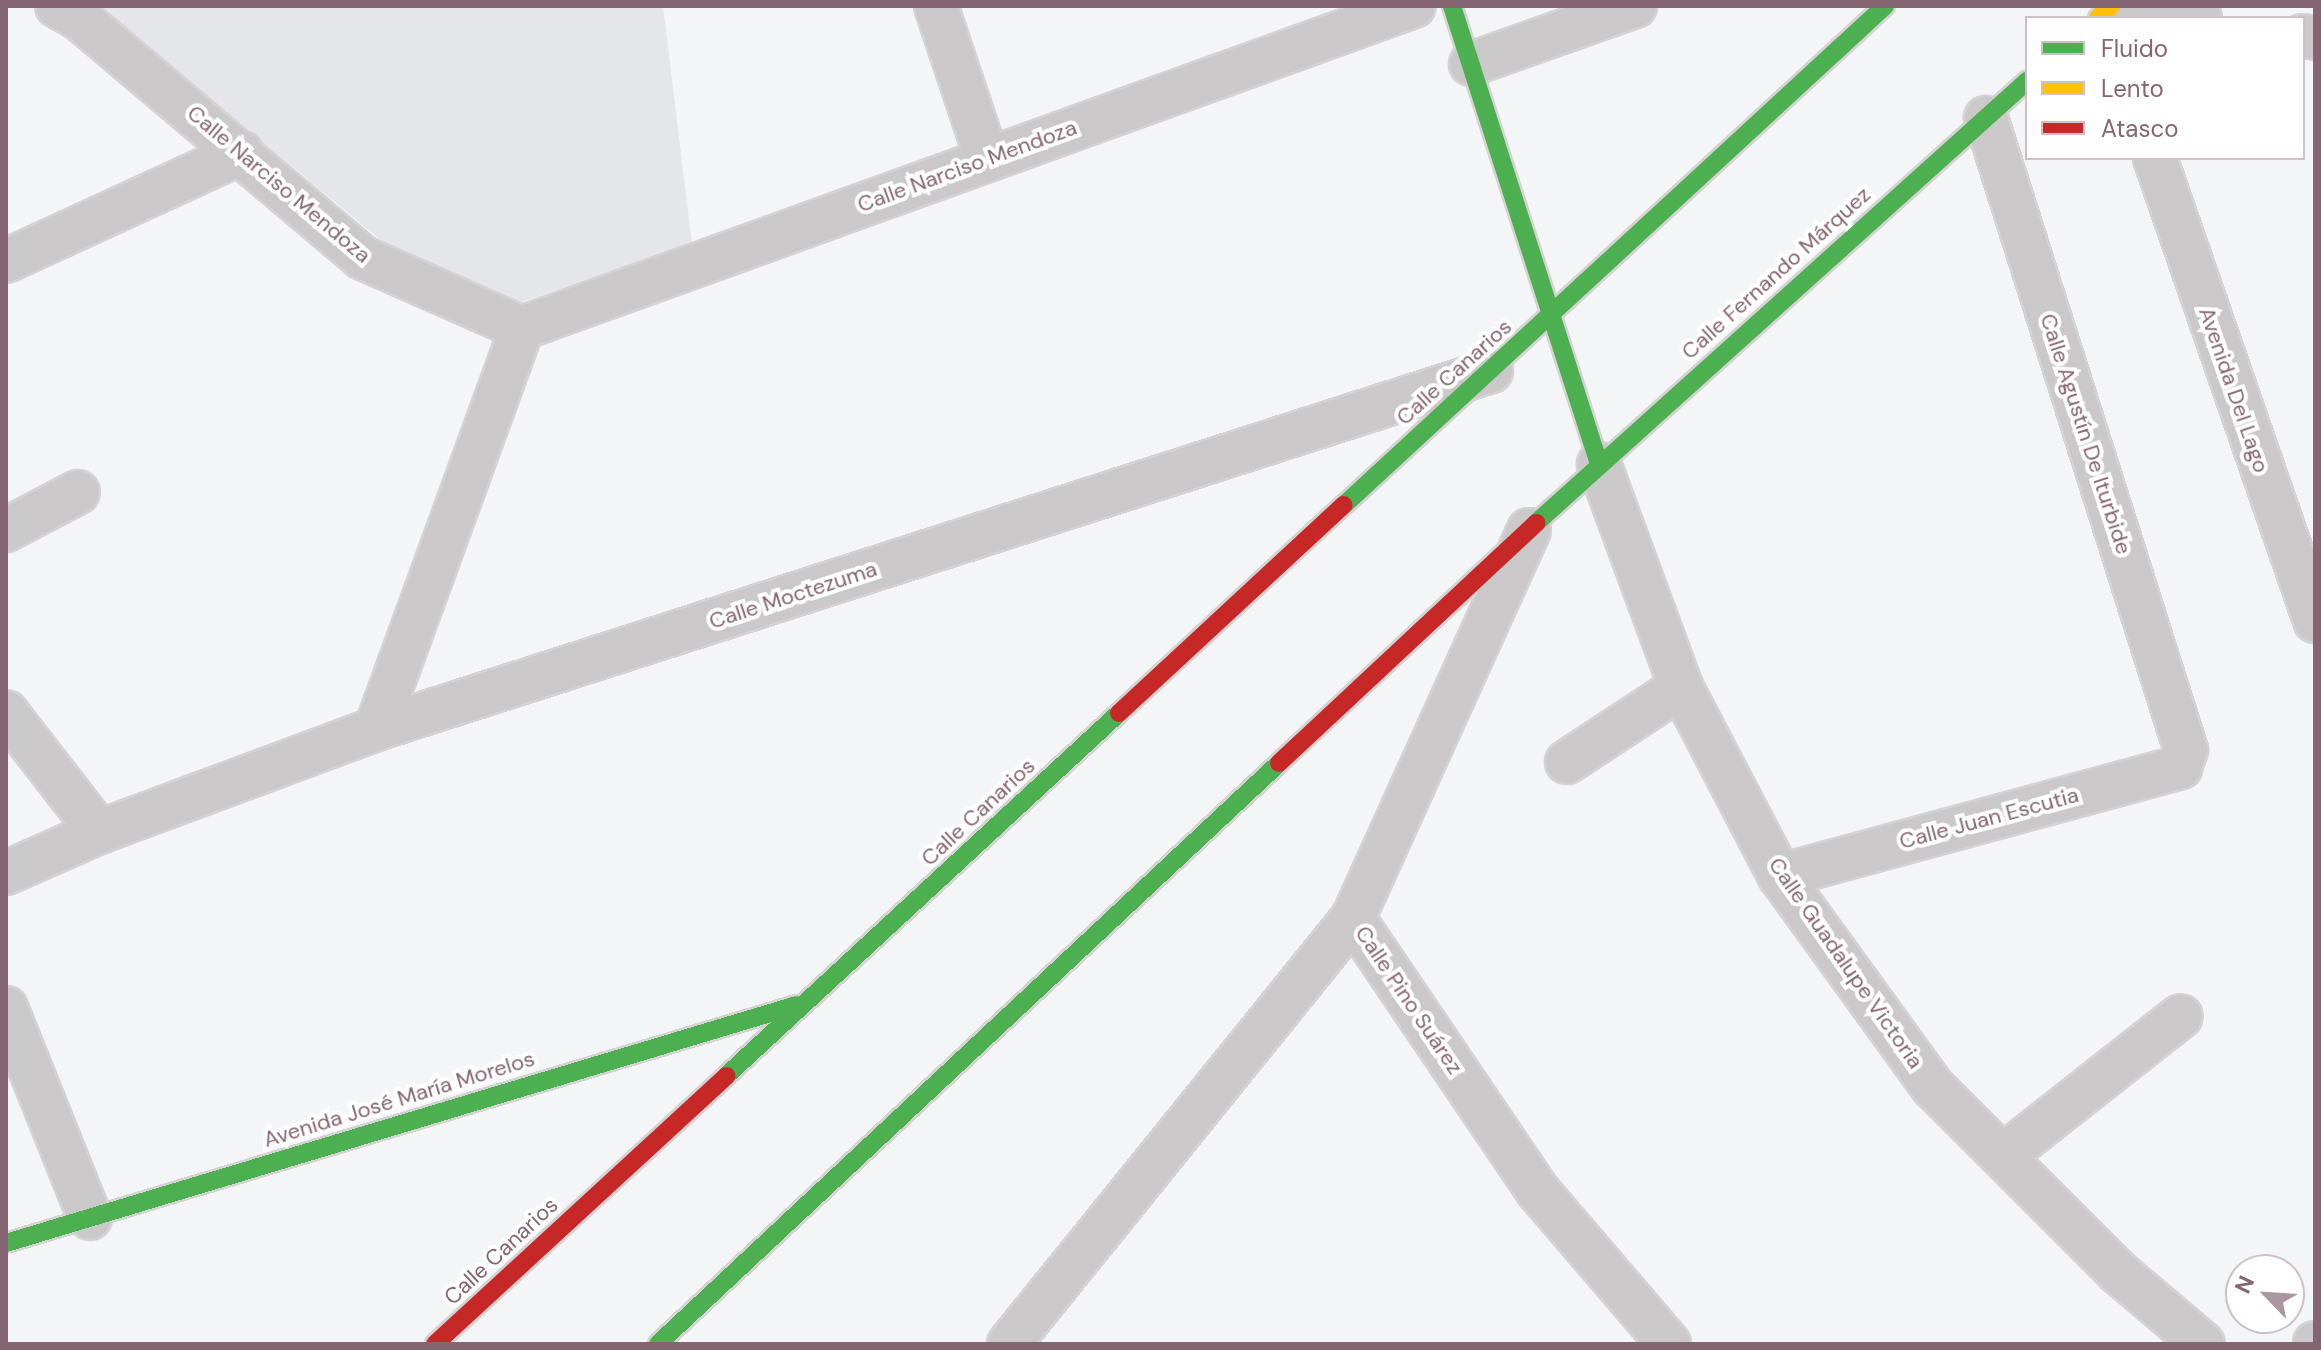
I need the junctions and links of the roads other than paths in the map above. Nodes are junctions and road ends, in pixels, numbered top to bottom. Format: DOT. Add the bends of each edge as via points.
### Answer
graph roads {
  1 [pos="57,6"];
  2 [pos="936,6"];
  3 [pos="1414,6"];
  4 [pos="1452,6"];
  5 [pos="1635,6"];
  6 [pos="1885,6"];
  7 [pos="2111,12"];
  8 [pos="2170,16"];
  9 [pos="1471,64"];
  10 [pos="2025,83"];
  11 [pos="1986,118"];
  12 [pos="241,153"];
  13 [pos="987,158"];
  14 [pos="2156,160"];
  15 [pos="6,261"];
  16 [pos="1553,315"];
  17 [pos="522,328"];
  18 [pos="1491,371"];
  19 [pos="1599,464"];
  20 [pos="78,492"];
  21 [pos="1530,528"];
  22 [pos="6,530"];
  23 [pos="2315,621"];
  24 [pos="1681,687"];
  25 [pos="6,712"];
  26 [pos="376,729"];
  27 [pos="2186,750"];
  28 [pos="1567,762"];
  29 [pos="99,832"];
  30 [pos="6,873"];
  31 [pos="1780,876"];
  32 [pos="1353,918"];
  33 [pos="807,1002"];
  34 [pos="6,1008"];
  35 [pos="2181,1016"];
  36 [pos="2003,1156"];
  37 [pos="90,1218"];
  38 [pos="6,1243"];
  39 [pos="435,1344"];
  40 [pos="658,1344"];
  41 [pos="1009,1344"];
  42 [pos="1669,1344"];
  43 [pos="2203,1344"];
  1 -- 12 [label="street, Calle Narciso Mendoza" via="80,19"];
  2 -- 13 [label="street"];
  3 -- 13 [label="street, Calle Narciso Mendoza"];
  4 -- 9 [label="main road"];
  5 -- 9 [label="street"];
  6 -- 16 [label="main road"];
  7 -- 8 [label="street"];
  9 -- 16 [label="main road"];
  10 -- 11 [label="main road, Calle Fernando Márquez"];
  11 -- 19 [label="main road, Calle Fernando Márquez"];
  11 -- 27 [label="street, Calle Agustín De Iturbide"];
  12 -- 15 [label="street"];
  12 -- 17 [label="street, Calle Narciso Mendoza" via="363,258"];
  13 -- 17 [label="street, Calle Narciso Mendoza"];
  14 -- 23 [label="street, Avenida Del Lago"];
  16 -- 18 [label="main road, Calle Canarios"];
  16 -- 19 [label="main road, Calle Guadalupe Victoria"];
  17 -- 26 [label="street"];
  18 -- 26 [label="street, Calle Moctezuma"];
  18 -- 33 [label="main road, Calle Canarios"];
  19 -- 21 [label="main road"];
  19 -- 24 [label="street, Calle Guadalupe Victoria"];
  20 -- 22 [label="street"];
  21 -- 32 [label="street, Calle Pino Suárez"];
  21 -- 40 [label="main road"];
  24 -- 28 [label="street"];
  24 -- 31 [label="street, Calle Guadalupe Victoria"];
  25 -- 29 [label="street"];
  26 -- 29 [label="street, Calle Moctezuma"];
  27 -- 31 [label="street, Calle Juan Escutia" via="2180,767"];
  29 -- 30 [label="street, Calle Moctezuma"];
  31 -- 36 [label="street, Calle Guadalupe Victoria" via="1933,1087"];
  32 -- 41 [label="street"];
  32 -- 42 [label="street, Calle Pino Suárez" via="1538,1191"];
  33 -- 37 [label="main road, Avenida José María Morelos"];
  33 -- 39 [label="main road, Calle Canarios"];
  34 -- 37 [label="street"];
  35 -- 36 [label="street"];
  36 -- 43 [label="street, Calle Guadalupe Victoria" via="2118,1272"];
  37 -- 38 [label="main road, Avenida José María Morelos"];
}
